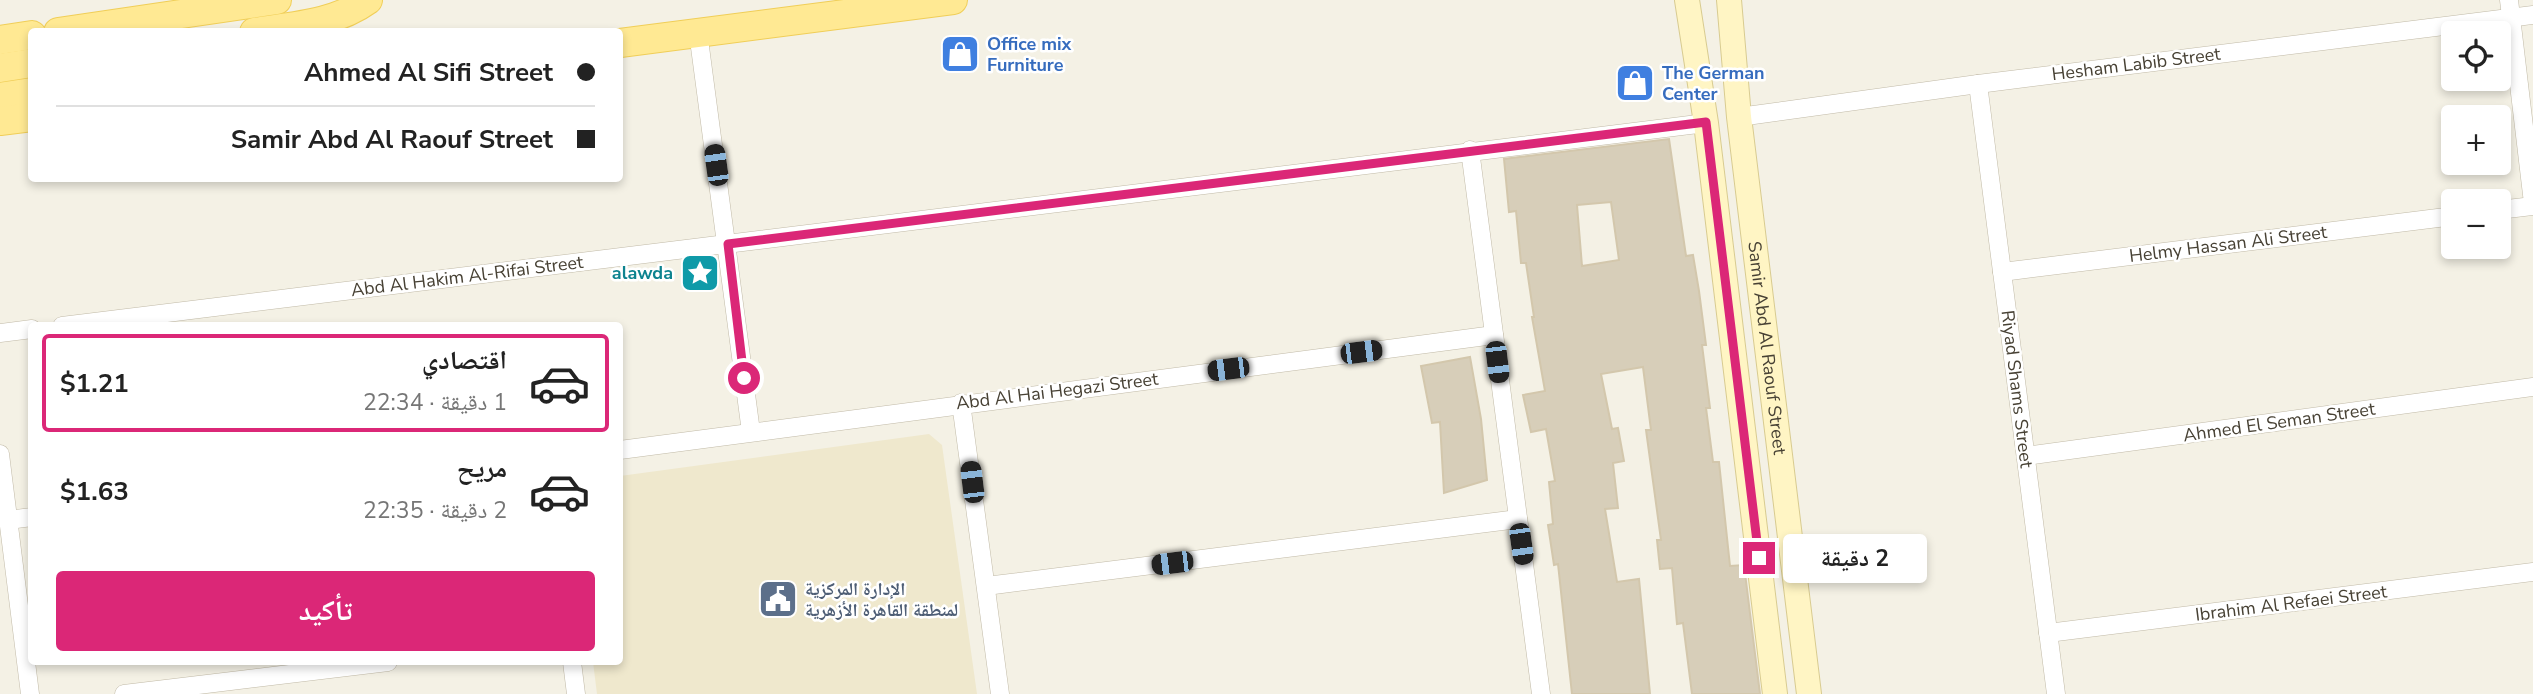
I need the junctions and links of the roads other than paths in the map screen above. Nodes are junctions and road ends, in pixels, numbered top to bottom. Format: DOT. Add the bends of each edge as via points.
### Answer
graph roads {
  1 [pos="277,0"];
  2 [pos="368,0"];
  3 [pos="953,0"];
  4 [pos="1686,0"];
  5 [pos="1729,0"];
  6 [pos="2510,9"];
  7 [pos="2533,15"];
  8 [pos="85,28"];
  9 [pos="281,28"];
  10 [pos="698,33"];
  11 [pos="28,36"];
  12 [pos="0,40"];
  13 [pos="623,43"];
  14 [pos="28,64"];
  15 [pos="0,68"];
  16 [pos="1978,84"];
  17 [pos="28,93"];
  18 [pos="0,97"];
  19 [pos="1739,117"];
  20 [pos="28,118"];
  21 [pos="0,121"];
  22 [pos="1706,122"];
  23 [pos="1470,150"];
  24 [pos="2533,205"];
  25 [pos="2511,208"];
  26 [pos="2441,218"];
  27 [pos="728,244"];
  28 [pos="2002,272"];
  29 [pos="94,322"];
  30 [pos="28,330"];
  31 [pos="0,333"];
  32 [pos="1494,335"];
  33 [pos="2533,387"];
  34 [pos="961,403"];
  35 [pos="751,432"];
  36 [pos="623,450"];
  37 [pos="0,454"];
  38 [pos="2025,456"];
  39 [pos="28,518"];
  40 [pos="1518,519"];
  41 [pos="8,520"];
  42 [pos="2533,572"];
  43 [pos="986,586"];
  44 [pos="2048,634"];
  45 [pos="363,665"];
  46 [pos="572,665"];
  47 [pos="30,694"];
  48 [pos="124,694"];
  49 [pos="576,694"];
  50 [pos="1000,694"];
  51 [pos="1541,694"];
  52 [pos="1775,694"];
  53 [pos="1809,694"];
  54 [pos="2056,694"];
  1 -- 8 [label="main road"];
  2 -- 9 [label="main road" via="339,16"];
  3 -- 10 [label="main road"];
  4 -- 22 [label="street, Samir Abd Al Raouf Street"];
  5 -- 19 [label="street, Samir Abd Al Raouf Street"];
  6 -- 7 [label="street, Hesham Labib Street"];
  6 -- 16 [label="street, Hesham Labib Street"];
  6 -- 24 [label="street"];
  10 -- 13 [label="main road"];
  10 -- 27 [label="street"];
  11 -- 12 [label="main road"];
  14 -- 15 [label="main road"];
  16 -- 19 [label="street, Hesham Labib Street"];
  16 -- 28 [label="street, Riyad Shams Street"];
  17 -- 18 [label="main road"];
  19 -- 53 [label="street, Samir Abd Al Raouf Street"];
  20 -- 21 [label="main road"];
  22 -- 23 [label="street, Abd Al Hakim Al-Rifai Street"];
  22 -- 52 [label="street, Samir Abd Al Raouf Street"];
  23 -- 27 [label="street, Abd Al Hakim Al-Rifai Street"];
  23 -- 32 [label="street"];
  24 -- 25 [label="street"];
  26 -- 28 [label="street, Helmy Hassan Ali Street"];
  27 -- 29 [label="street, Abd Al Hakim Al-Rifai Street"];
  27 -- 35 [label="street"];
  28 -- 38 [label="street, Riyad Shams Street"];
  30 -- 31 [label="street"];
  32 -- 34 [label="street, Abd Al Hai Hegazi Street"];
  32 -- 40 [label="street"];
  33 -- 38 [label="street, Ahmed El Seman Street"];
  34 -- 35 [label="street, Abd Al Hai Hegazi Street"];
  34 -- 43 [label="street"];
  35 -- 36 [label="street, Abd Al Hai Hegazi Street"];
  37 -- 41 [label="street"];
  38 -- 44 [label="street, Riyad Shams Street"];
  39 -- 41 [label="street"];
  40 -- 43 [label="street"];
  40 -- 51 [label="street"];
  41 -- 47 [label="street"];
  42 -- 44 [label="street, Ibrahim Al Refaei Street"];
  43 -- 50 [label="street"];
  44 -- 54 [label="street, Riyad Shams Street"];
  45 -- 48 [label="street"];
  46 -- 49 [label="street"];
}
